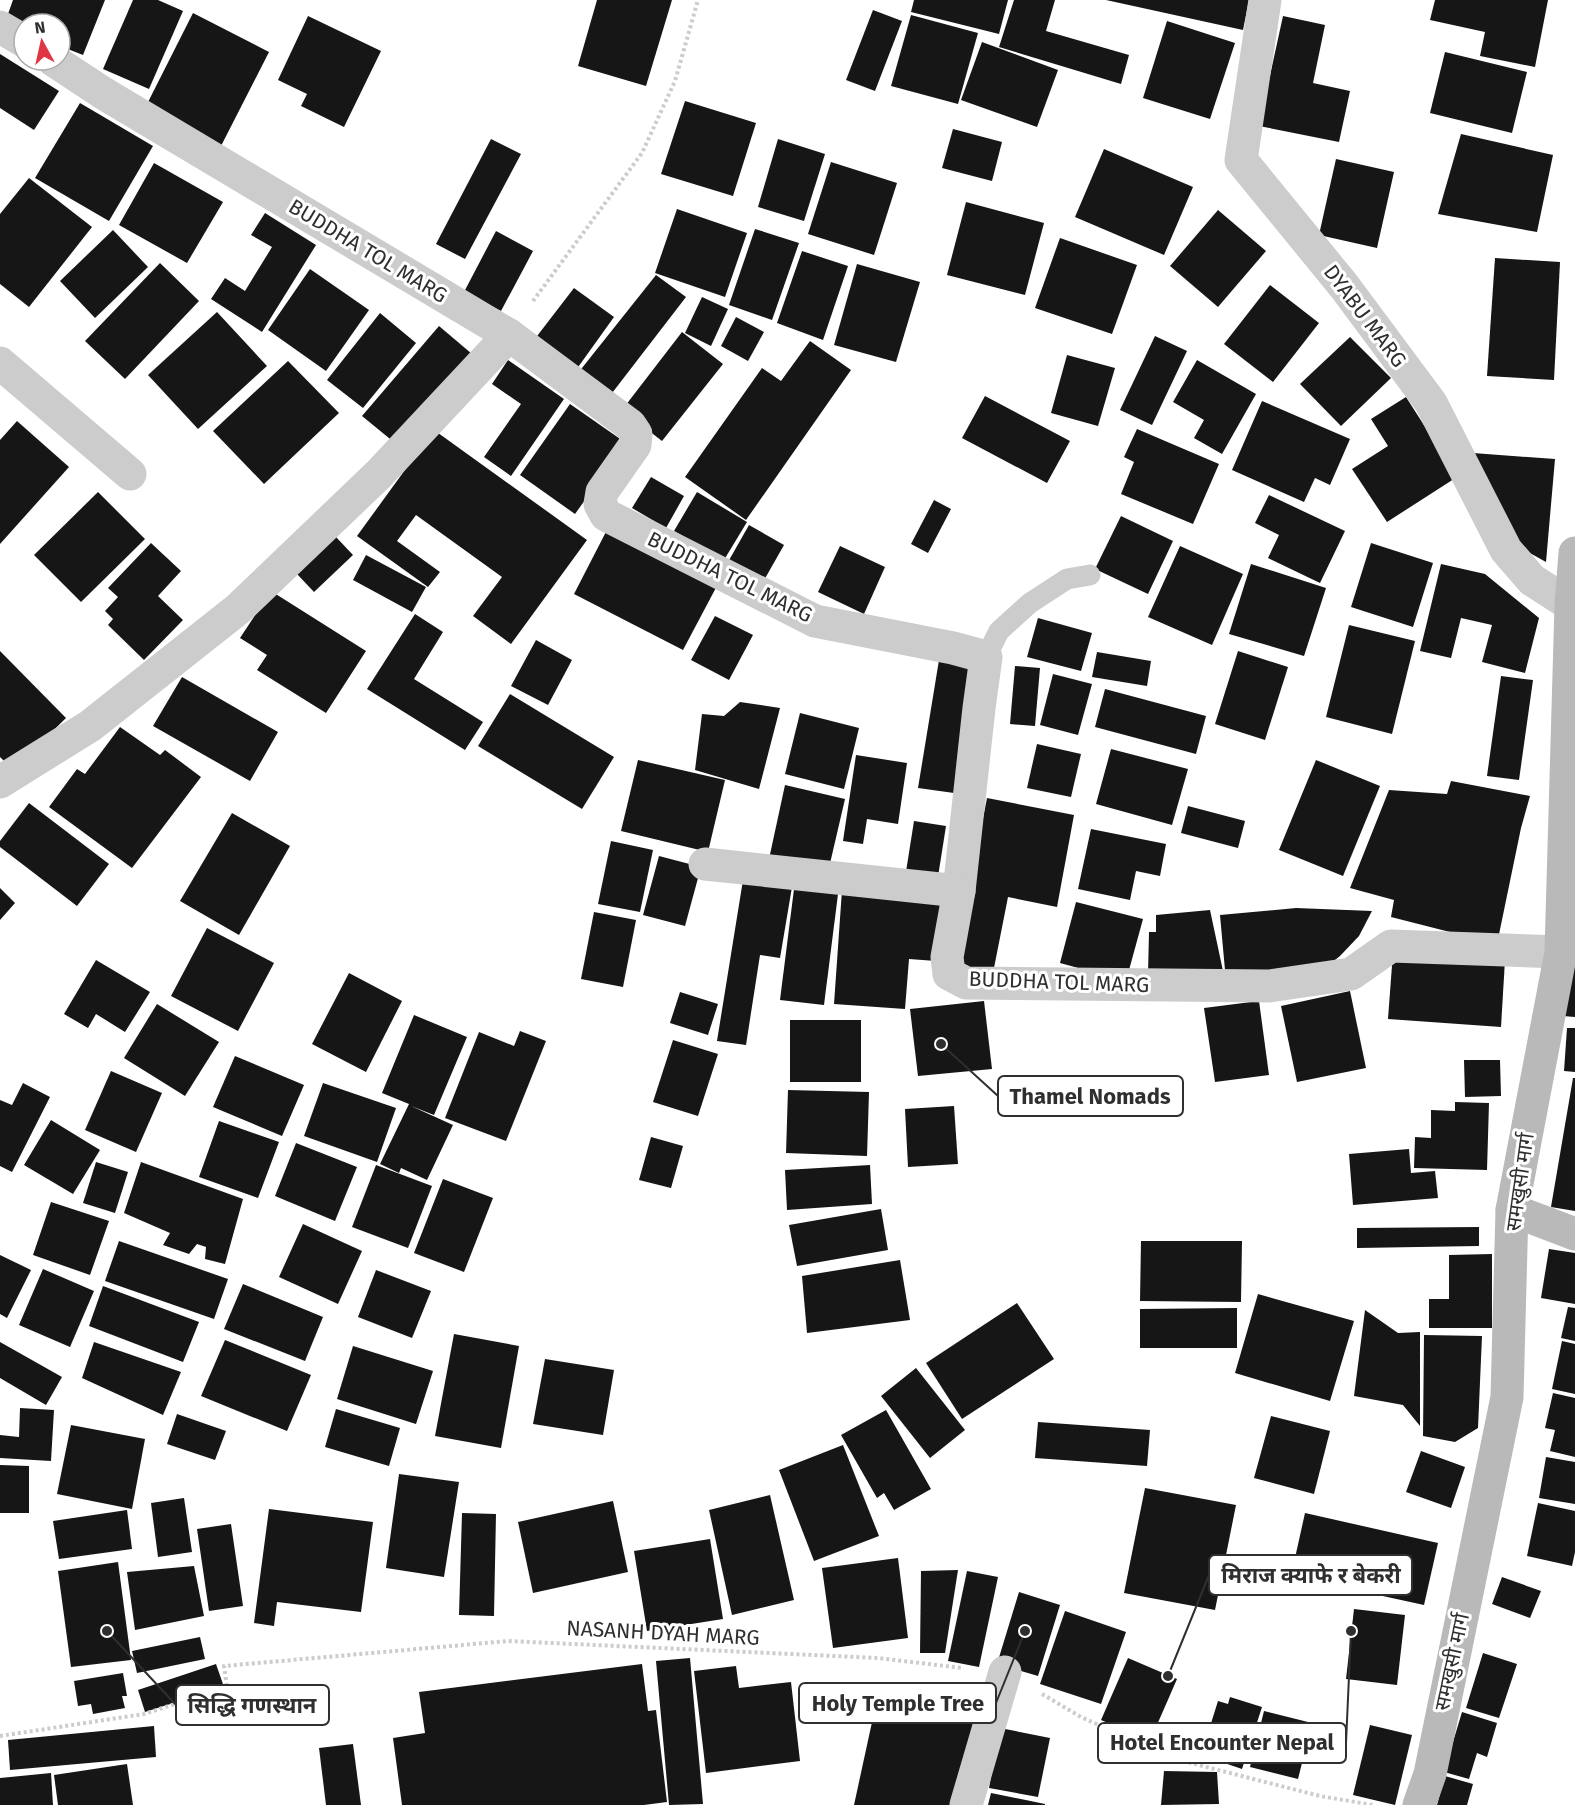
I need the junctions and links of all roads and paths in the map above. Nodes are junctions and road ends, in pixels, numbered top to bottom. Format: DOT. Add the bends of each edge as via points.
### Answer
graph roads {
  1 [pos="698,0"];
  2 [pos="1265,0"];
  3 [pos="71,72"];
  4 [pos="509,335"];
  5 [pos="0,363"];
  6 [pos="129,474"];
  7 [pos="1575,553"];
  8 [pos="1090,575"];
  9 [pos="1571,606"];
  10 [pos="986,657"];
  11 [pos="0,782"];
  12 [pos="705,864"];
  13 [pos="959,891"];
  14 [pos="1561,952"];
  15 [pos="1512,1210"];
  16 [pos="1575,1234"];
  17 [pos="1005,1672"];
  18 [pos="1,1736"];
  19 [pos="0,1742"];
  20 [pos="1320,1796"];
  21 [pos="966,1805"];
  22 [pos="1321,1805"];
  23 [pos="1373,1805"];
  24 [pos="1419,1805"];
  1 -- 4 [label="path" via="675,81 642,153"];
  2 -- 9 [label="street, DYABU MARG" via="1241,160 1344,286 1431,403 1506,550 1532,580"];
  3 -- 4 [label="street, BUDDHA TOL MARG"];
  4 -- 10 [label="street, BUDDHA TOL MARG" via="630,425 636,434 635,445 602,492 600,504 606,515 815,621"];
  4 -- 11 [label="street" via="379,474 238,609 90,726"];
  5 -- 6 [label="street"];
  7 -- 9 [label="main road, समखुसी मार्ग"];
  8 -- 10 [label="lane" via="1067,579 1030,603 999,631"];
  9 -- 14 [label="main road, समखुसी मार्ग"];
  10 -- 13 [label="street, BUDDHA TOL MARG"];
  12 -- 13 [label="street"];
  13 -- 14 [label="street, BUDDHA TOL MARG" via="947,957 949,974 966,983 1269,986 1351,974 1391,946"];
  14 -- 15 [label="main road, समखुसी मार्ग"];
  15 -- 16 [label="main road"];
  15 -- 24 [label="main road, समखुसी मार्ग" via="1507,1397 1430,1774"];
  17 -- 18 [label="path, NASANH DYAH MARG" via="878,1658 508,1641 224,1666 227,1687 144,1714"];
  17 -- 20 [label="path, NASANH DYAH MARG" via="1081,1717 1175,1759"];
  17 -- 21 [label="street"];
  18 -- 19 [label="path"];
  20 -- 22 [label="path"];
  20 -- 23 [label="path, NASANH DYAH MARG"];
}
